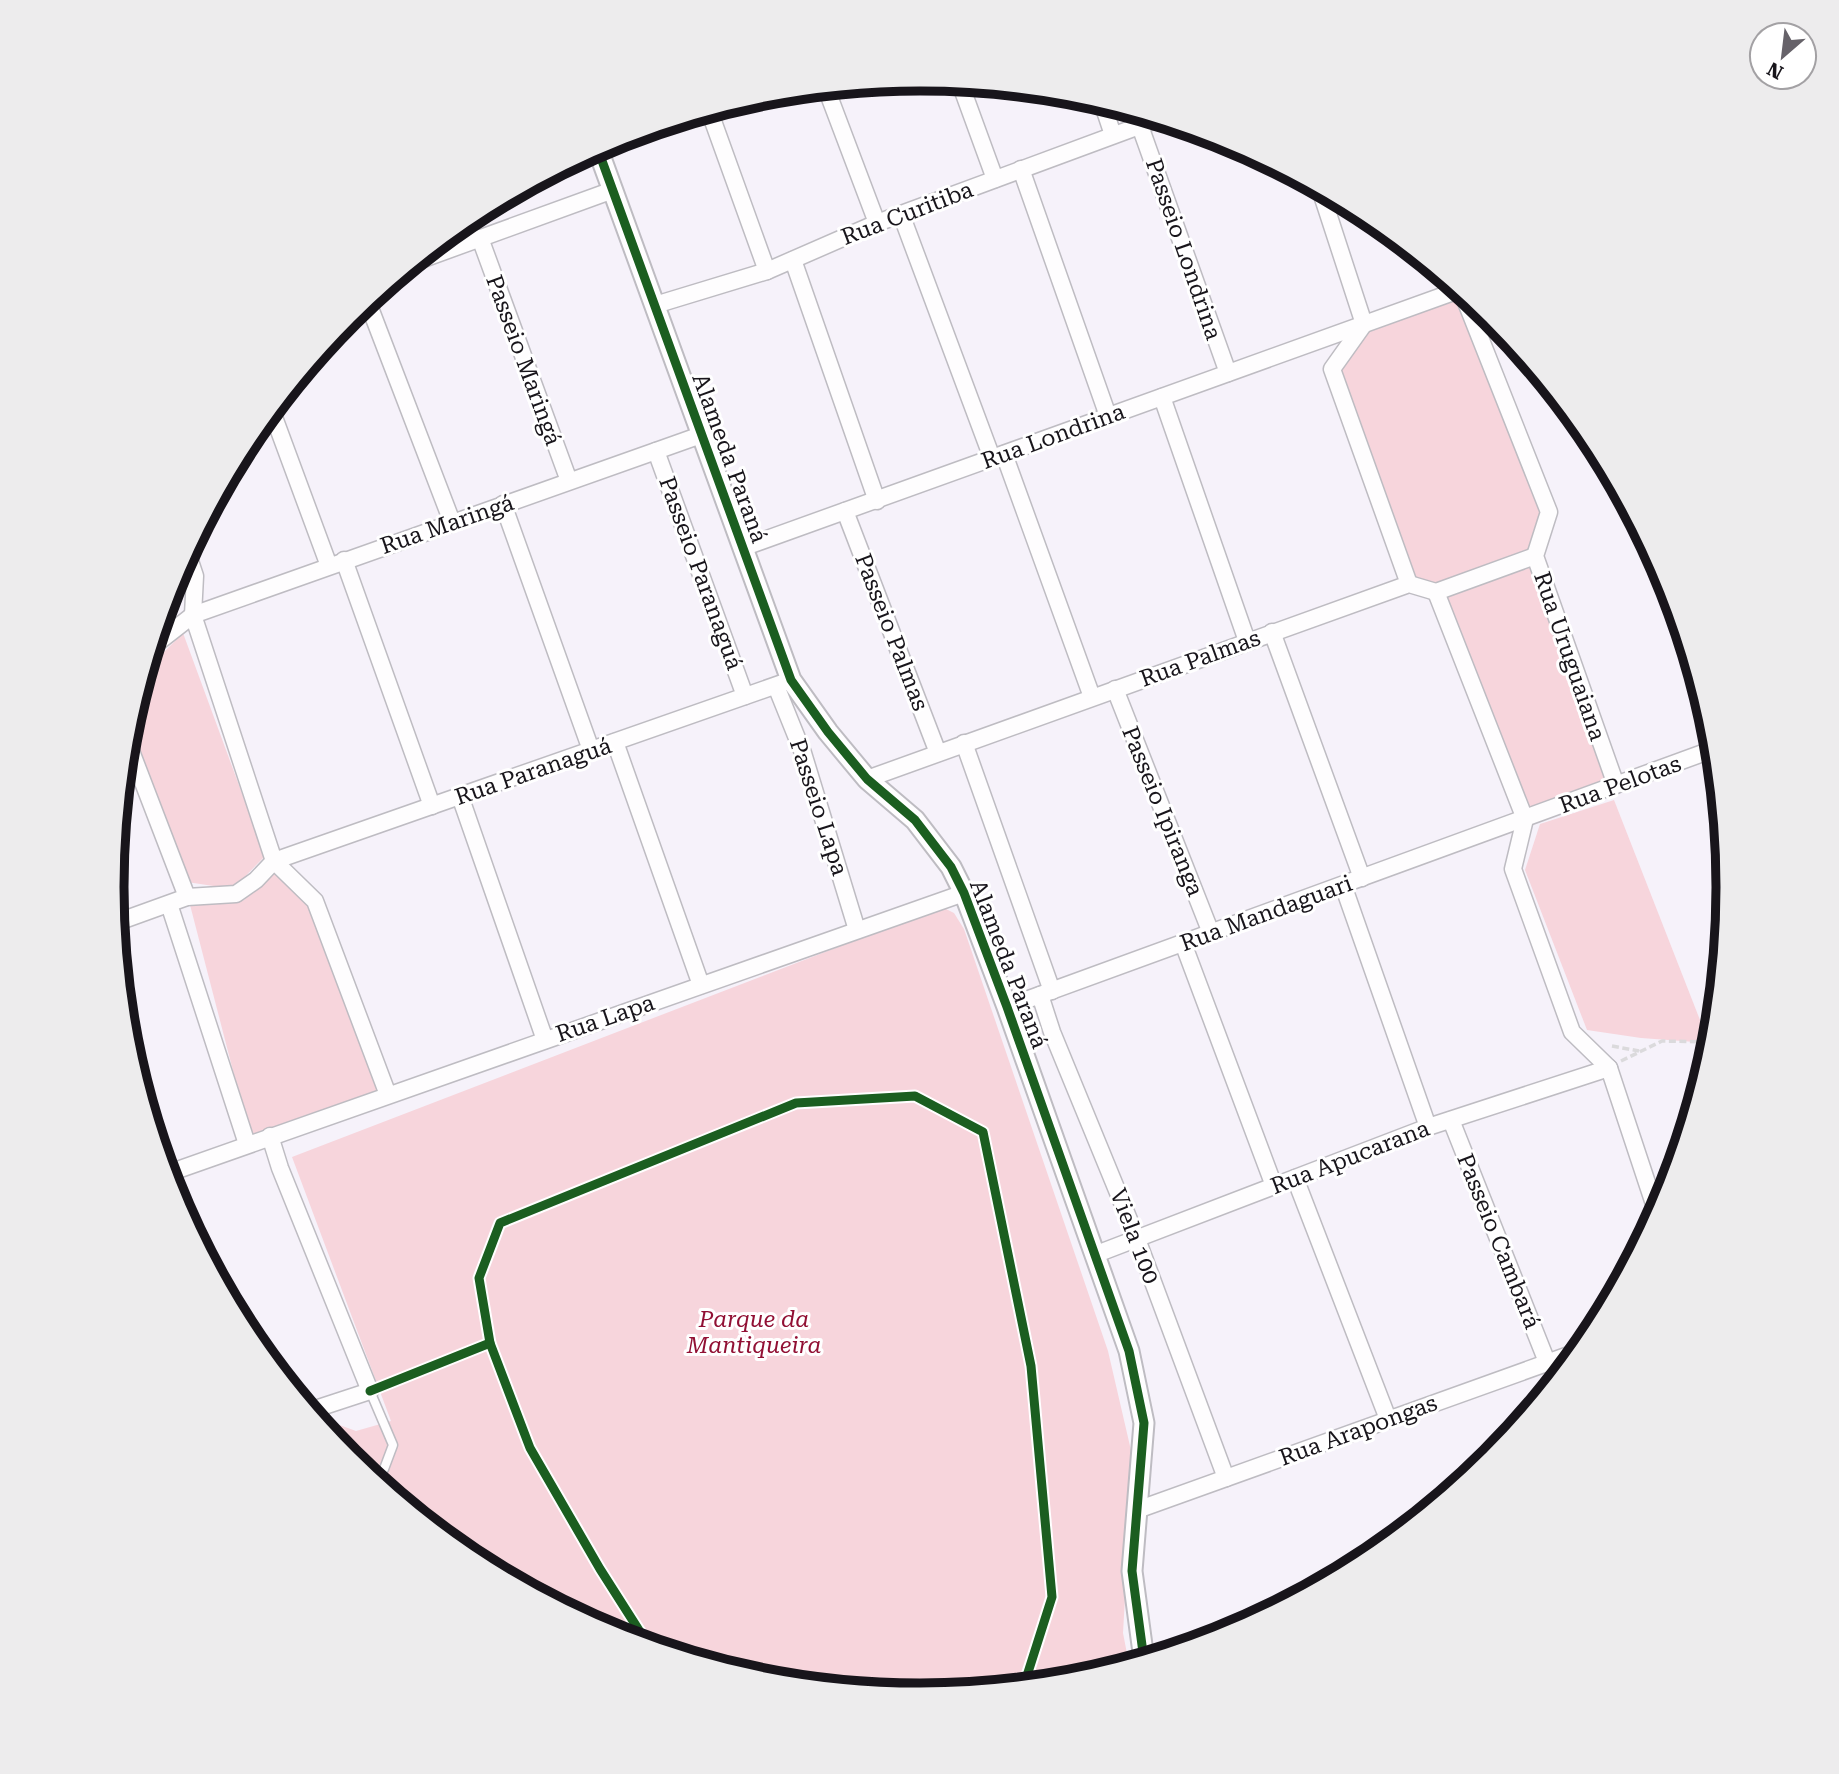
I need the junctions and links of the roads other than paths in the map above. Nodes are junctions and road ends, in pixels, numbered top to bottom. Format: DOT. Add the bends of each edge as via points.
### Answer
graph roads {
  1 [pos="964,93"];
  2 [pos="830,97"];
  3 [pos="1106,113"];
  4 [pos="712,118"];
  5 [pos="1144,124"];
  6 [pos="1140,125"];
  7 [pos="1114,135"];
  8 [pos="601,158"];
  9 [pos="1021,169"];
  10 [pos="995,179"];
  11 [pos="612,190"];
  12 [pos="1324,202"];
  13 [pos="901,214"];
  14 [pos="877,223"];
  15 [pos="480,238"];
  16 [pos="436,254"];
  17 [pos="793,260"];
  18 [pos="767,271"];
  19 [pos="1450,295"];
  20 [pos="655,305"];
  21 [pos="371,311"];
  22 [pos="1470,313"];
  23 [pos="1364,324"];
  24 [pos="1228,373"];
  25 [pos="1162,397"];
  26 [pos="1108,416"];
  27 [pos="276,420"];
  28 [pos="701,435"];
  29 [pos="656,451"];
  30 [pos="998,456"];
  31 [pos="569,481"];
  32 [pos="877,501"];
  33 [pos="503,504"];
  34 [pos="845,511"];
  35 [pos="452,522"];
  36 [pos="742,548"];
  37 [pos="1535,556"];
  38 [pos="336,563"];
  39 [pos="192,566"];
  40 [pos="1409,584"];
  41 [pos="1436,592"];
  42 [pos="193,615"];
  43 [pos="1272,632"];
  44 [pos="164,638"];
  45 [pos="1247,640"];
  46 [pos="783,683"];
  47 [pos="1115,689"];
  48 [pos="746,696"];
  49 [pos="1092,697"];
  50 [pos="615,742"];
  51 [pos="964,743"];
  52 [pos="592,750"];
  53 [pos="938,753"];
  54 [pos="1704,753"];
  55 [pos="134,759"];
  56 [pos="867,779"];
  57 [pos="1616,785"];
  58 [pos="460,796"];
  59 [pos="432,806"];
  60 [pos="1525,818"];
  61 [pos="274,861"];
  62 [pos="1362,878"];
  63 [pos="1343,885"];
  64 [pos="964,893"];
  65 [pos="187,897"];
  66 [pos="169,904"];
  67 [pos="124,920"];
  68 [pos="858,930"];
  69 [pos="1211,933"];
  70 [pos="1183,943"];
  71 [pos="701,985"];
  72 [pos="1046,993"];
  73 [pos="1007,1007"];
  74 [pos="545,1040"];
  75 [pos="1609,1068"];
  76 [pos="388,1095"];
  77 [pos="1451,1119"];
  78 [pos="1428,1127"];
  79 [pos="270,1136"];
  80 [pos="247,1144"];
  81 [pos="176,1170"];
  82 [pos="1295,1178"];
  83 [pos="1274,1186"];
  84 [pos="1652,1198"];
  85 [pos="1137,1239"];
  86 [pos="1094,1255"];
  87 [pos="1562,1357"];
  88 [pos="1547,1362"];
  89 [pos="370,1391"];
  90 [pos="318,1408"];
  91 [pos="1388,1419"];
  92 [pos="381,1472"];
  93 [pos="1226,1478"];
  94 [pos="1137,1510"];
  95 [pos="1143,1651"];
  1 -- 10 [label="street"];
  2 -- 14 [label="street"];
  3 -- 7 [label="street"];
  4 -- 18 [label="street"];
  5 -- 6 [label="street, Rua Curitiba"];
  6 -- 7 [label="street, Rua Curitiba"];
  6 -- 24 [label="street, Passeio Londrina"];
  7 -- 9 [label="street, Rua Curitiba"];
  8 -- 11 [label="street, Alameda Paraná"];
  9 -- 10 [label="street, Rua Curitiba"];
  9 -- 26 [label="street"];
  10 -- 13 [label="street, Rua Curitiba"];
  11 -- 15 [label="street"];
  11 -- 20 [label="street, Alameda Paraná"];
  12 -- 23 [label="street"];
  13 -- 14 [label="street, Rua Curitiba"];
  13 -- 30 [label="street"];
  14 -- 17 [label="street, Rua Curitiba"];
  15 -- 16 [label="street"];
  15 -- 31 [label="street, Passeio Maringá"];
  17 -- 18 [label="street, Rua Curitiba"];
  17 -- 32 [label="street"];
  18 -- 20 [label="street, Rua Curitiba"];
  19 -- 23 [label="street, Rua Londrina"];
  20 -- 28 [label="street, Alameda Paraná"];
  21 -- 35 [label="street"];
  22 -- 37 [label="street, Rua Uruguaiana" via="1549,512"];
  23 -- 24 [label="street, Rua Londrina"];
  23 -- 40 [label="street" via="1332,369"];
  24 -- 25 [label="street, Rua Londrina"];
  25 -- 26 [label="street, Rua Londrina"];
  25 -- 45 [label="street"];
  26 -- 30 [label="street, Rua Londrina"];
  27 -- 38 [label="street"];
  28 -- 29 [label="street, Rua Maringá"];
  28 -- 36 [label="street, Alameda Paraná"];
  29 -- 31 [label="street, Rua Maringá"];
  29 -- 48 [label="street, Passeio Paranaguá"];
  30 -- 32 [label="street, Rua Londrina"];
  30 -- 49 [label="street"];
  31 -- 33 [label="street, Rua Maringá"];
  32 -- 34 [label="street, Rua Londrina"];
  33 -- 35 [label="street, Rua Maringá"];
  33 -- 52 [label="street"];
  34 -- 36 [label="street, Rua Londrina"];
  34 -- 53 [label="street, Passeio Palmas"];
  35 -- 38 [label="street, Rua Maringá"];
  36 -- 46 [label="street, Alameda Paraná"];
  37 -- 41 [label="street"];
  37 -- 57 [label="street, Rua Uruguaiana"];
  38 -- 42 [label="street, Rua Maringá"];
  38 -- 59 [label="street"];
  39 -- 42 [label="street"];
  40 -- 41 [label="street"];
  40 -- 43 [label="street, Rua Palmas"];
  41 -- 60 [label="street"];
  42 -- 44 [label="street, Rua Maringá"];
  42 -- 61 [label="street"];
  43 -- 45 [label="street, Rua Palmas"];
  43 -- 62 [label="street"];
  45 -- 47 [label="street, Rua Palmas"];
  46 -- 48 [label="street, Rua Paranaguá"];
  46 -- 56 [label="street, Alameda Paraná"];
  46 -- 68 [label="street, Passeio Lapa"];
  47 -- 49 [label="street, Rua Palmas"];
  47 -- 69 [label="street, Passeio Ipiranga"];
  48 -- 50 [label="street, Rua Paranaguá"];
  49 -- 51 [label="street, Rua Palmas"];
  50 -- 52 [label="street, Rua Paranaguá"];
  50 -- 71 [label="street"];
  51 -- 53 [label="street, Rua Palmas"];
  51 -- 72 [label="street"];
  52 -- 58 [label="street, Rua Paranaguá"];
  53 -- 56 [label="street, Rua Palmas"];
  54 -- 57 [label="street, Rua Pelotas"];
  55 -- 65 [label="street"];
  56 -- 64 [label="street, Alameda Paraná" via="915,820 951,867"];
  57 -- 60 [label="street, Rua Pelotas"];
  58 -- 59 [label="street, Rua Paranaguá"];
  58 -- 74 [label="street"];
  59 -- 61 [label="street, Rua Paranaguá"];
  60 -- 62 [label="street, Rua Mandaguari"];
  60 -- 75 [label="street" via="1513,869 1572,1032"];
  61 -- 65 [label="street" via="236,894"];
  61 -- 76 [label="street" via="316,901"];
  62 -- 63 [label="street, Rua Mandaguari"];
  63 -- 69 [label="street, Rua Mandaguari"];
  63 -- 78 [label="street"];
  64 -- 68 [label="street, Rua Lapa"];
  64 -- 73 [label="street, Alameda Paraná"];
  65 -- 66 [label="street"];
  66 -- 67 [label="street"];
  66 -- 80 [label="street"];
  68 -- 71 [label="street, Rua Lapa"];
  69 -- 70 [label="street, Rua Mandaguari"];
  70 -- 72 [label="street, Rua Mandaguari"];
  70 -- 83 [label="street"];
  71 -- 74 [label="street, Rua Lapa"];
  72 -- 73 [label="street, Rua Mandaguari"];
  72 -- 85 [label="street, Viela 100" via="1052,1032"];
  73 -- 86 [label="street, Alameda Paraná"];
  74 -- 76 [label="street, Rua Lapa"];
  75 -- 77 [label="street, Rua Apucarana"];
  75 -- 84 [label="street"];
  76 -- 79 [label="street, Rua Lapa"];
  77 -- 78 [label="street, Rua Apucarana"];
  77 -- 88 [label="street, Passeio Cambará"];
  78 -- 82 [label="street, Rua Apucarana"];
  79 -- 80 [label="street, Rua Lapa"];
  79 -- 89 [label="street"];
  80 -- 81 [label="street, Rua Lapa"];
  82 -- 83 [label="street, Rua Apucarana"];
  82 -- 91 [label="street"];
  83 -- 85 [label="street, Rua Apucarana"];
  85 -- 86 [label="street, Rua Apucarana"];
  85 -- 93 [label="street, Viela 100"];
  86 -- 94 [label="street, Alameda Paraná" via="1129,1351 1144,1423"];
  87 -- 88 [label="street, Rua Arapongas"];
  88 -- 91 [label="street, Rua Arapongas"];
  89 -- 90 [label="street"];
  89 -- 92 [label="lane" via="393,1445"];
  91 -- 93 [label="street, Rua Arapongas"];
  93 -- 94 [label="street, Rua Arapongas"];
  94 -- 95 [label="street, Alameda Paraná" via="1132,1571"];
}
